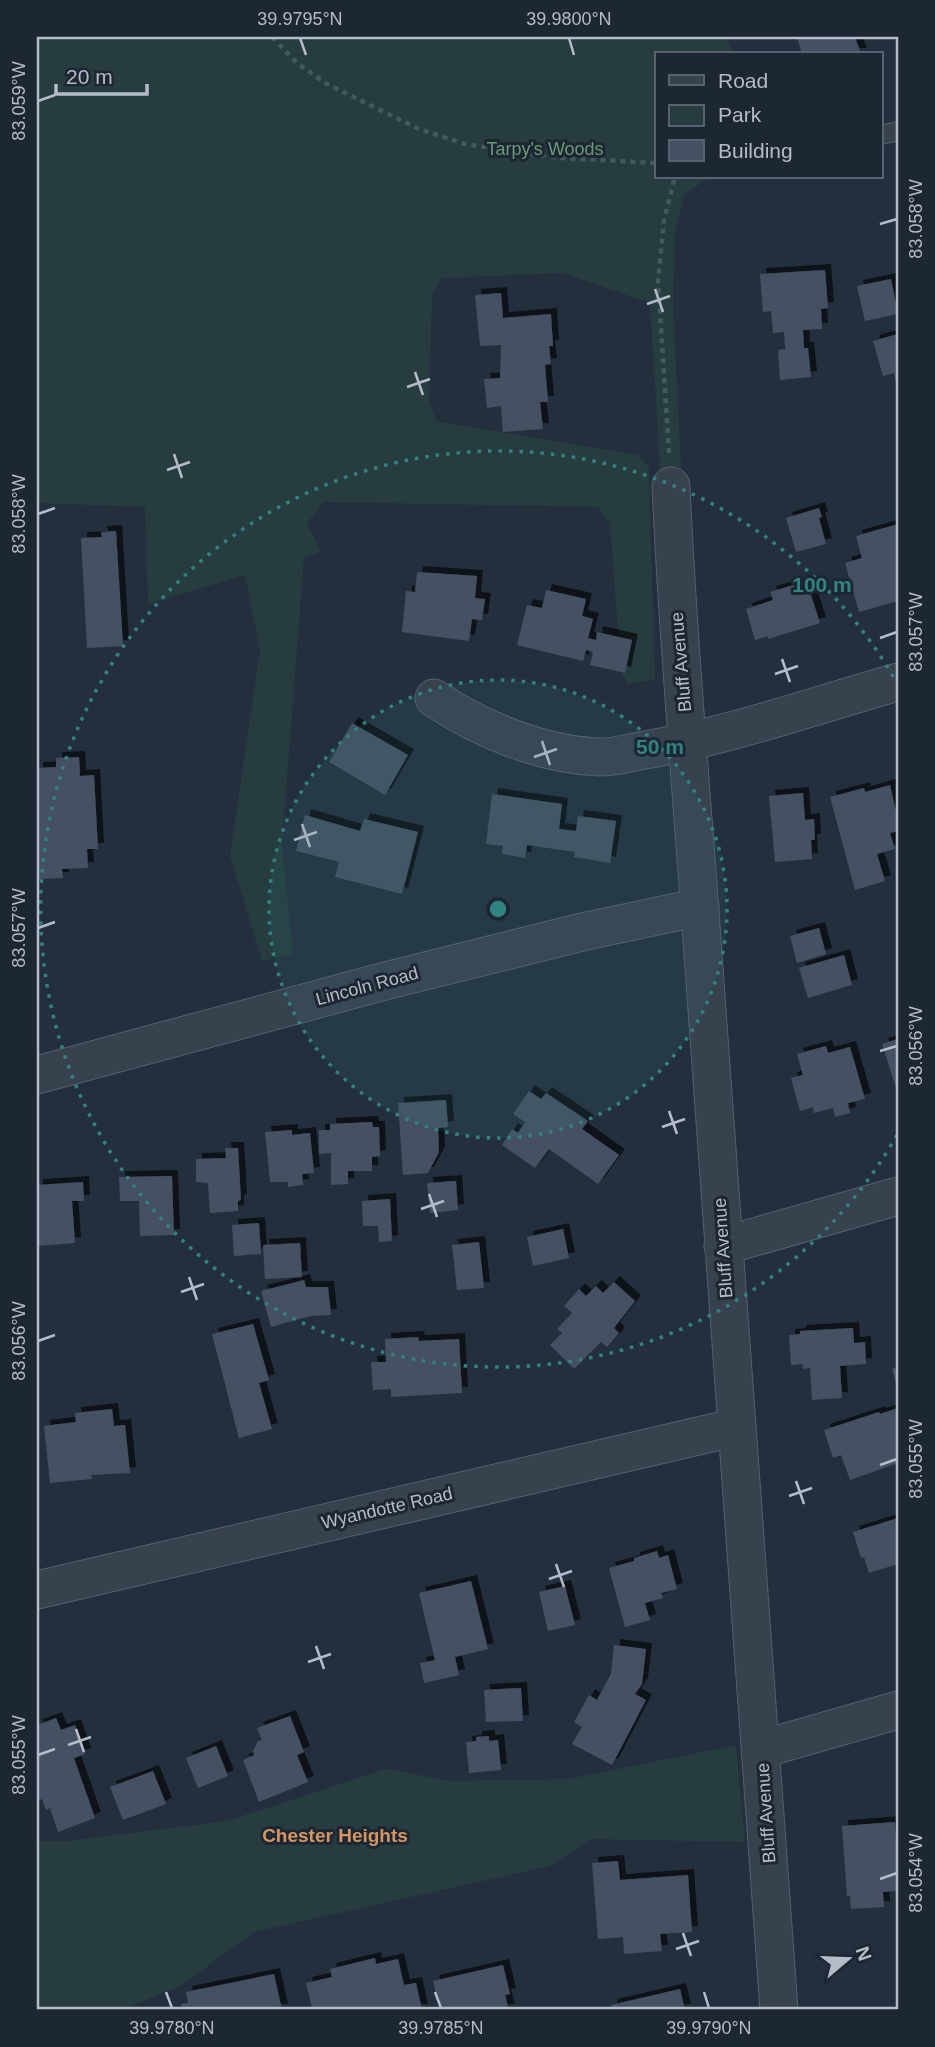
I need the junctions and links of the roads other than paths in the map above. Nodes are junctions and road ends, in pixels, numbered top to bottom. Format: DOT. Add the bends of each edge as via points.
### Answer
graph roads {
  1 [pos="671,486"];
  2 [pos="898,682"];
  3 [pos="434,698"];
  4 [pos="688,742"];
  5 [pos="700,907"];
  6 [pos="37,1075"];
  7 [pos="898,1196"];
  8 [pos="723,1246"];
  9 [pos="737,1427"];
  10 [pos="37,1590"];
  11 [pos="898,1710"];
  12 [pos="762,1749"];
  13 [pos="779,2010"];
  1 -- 4 [label="street, Bluff Avenue"];
  2 -- 4 [label="street"];
  3 -- 4 [label="street" via="498,733 547,748 599,757"];
  4 -- 5 [label="street, Bluff Avenue"];
  5 -- 6 [label="street, Lincoln Road" via="385,981"];
  5 -- 8 [label="street, Bluff Avenue"];
  7 -- 8 [label="street"];
  8 -- 9 [label="street, Bluff Avenue"];
  9 -- 10 [label="street, Wyandotte Road"];
  9 -- 12 [label="street, Bluff Avenue"];
  11 -- 12 [label="street"];
  12 -- 13 [label="street, Bluff Avenue"];
}
